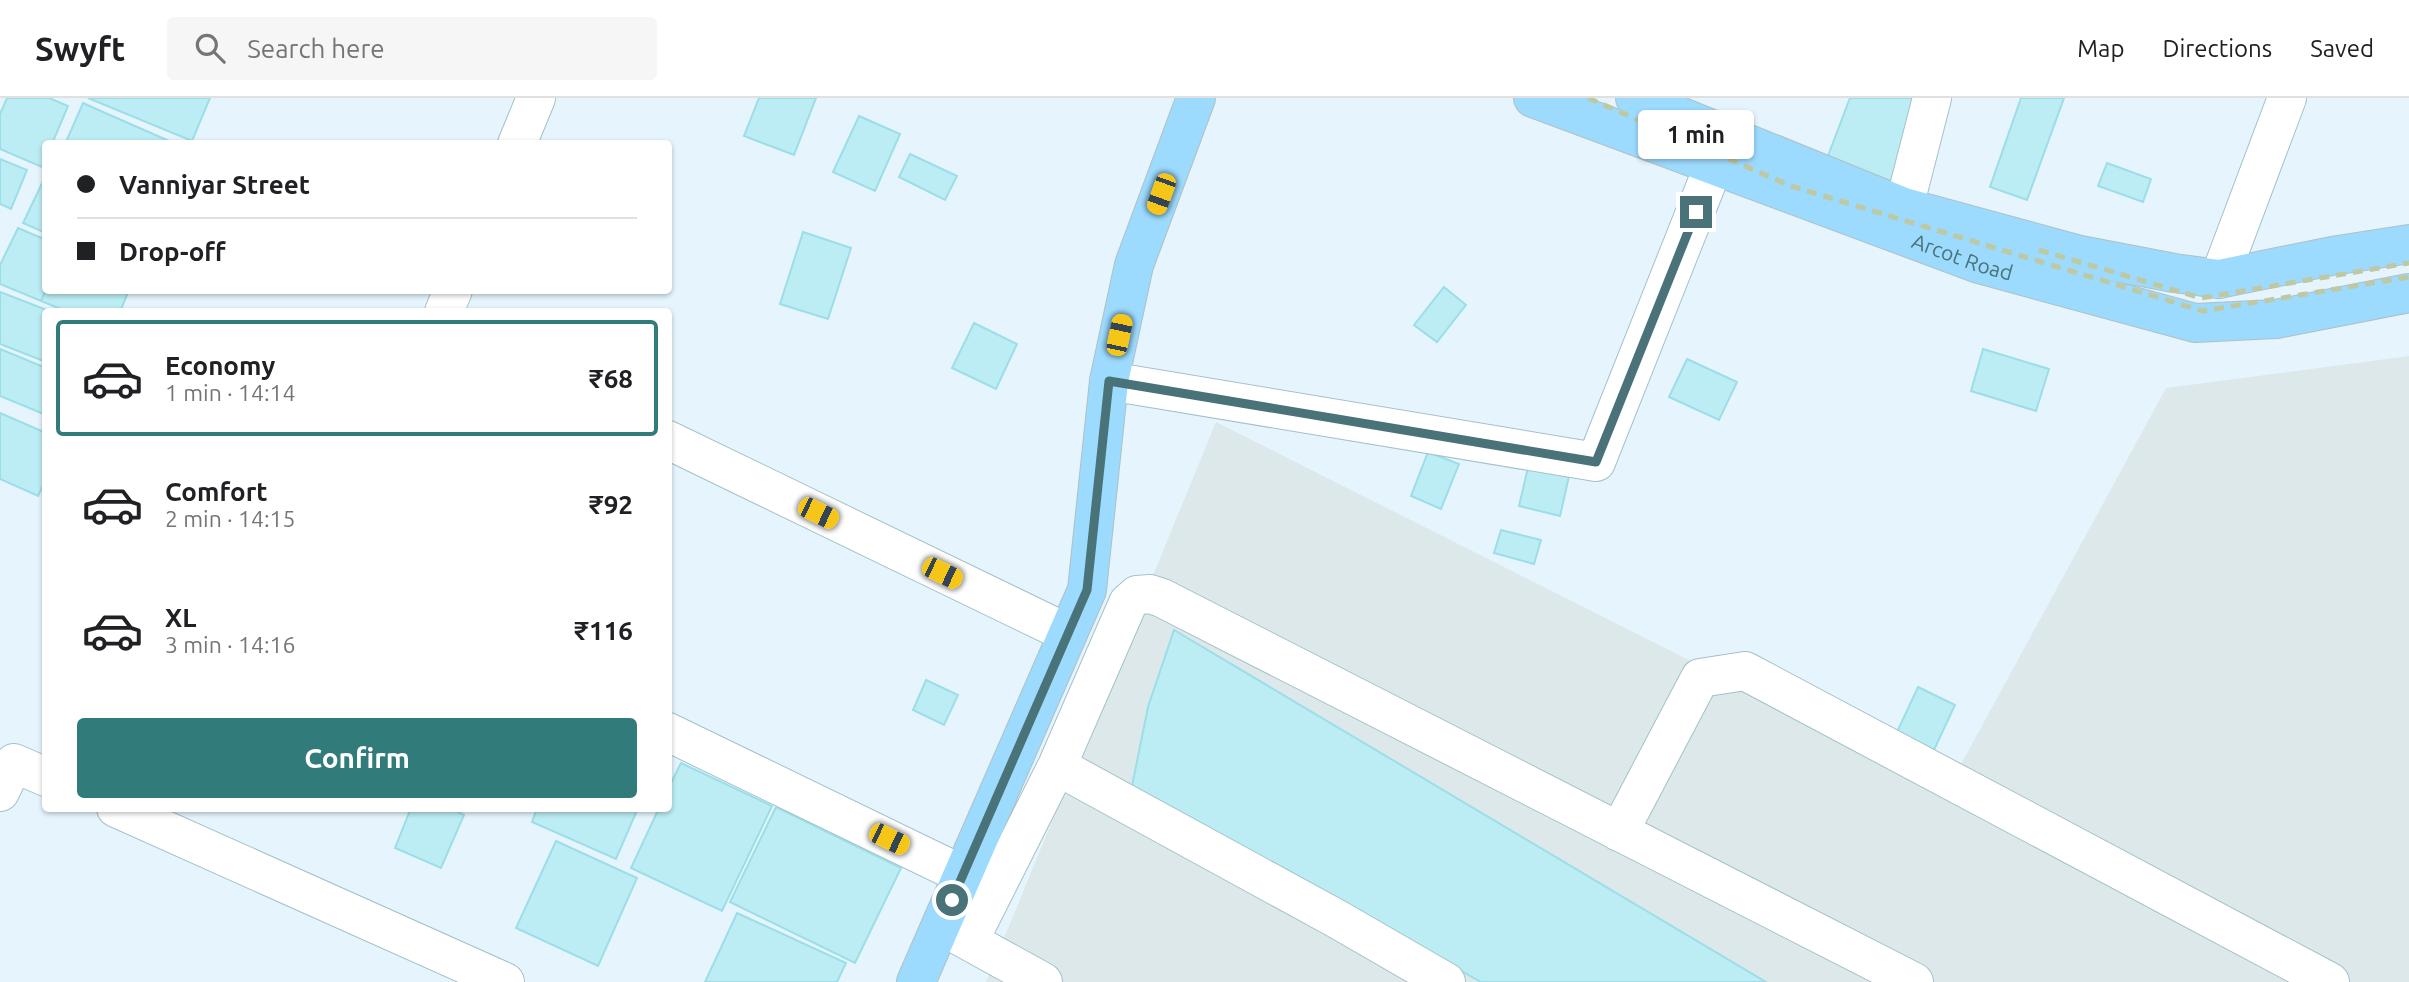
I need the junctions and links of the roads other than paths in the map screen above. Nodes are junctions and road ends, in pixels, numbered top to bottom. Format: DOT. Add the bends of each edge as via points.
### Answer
graph roads {
  1 [pos="536,98"];
  2 [pos="1196,98"];
  3 [pos="1533,98"];
  4 [pos="1635,98"];
  5 [pos="1932,98"];
  6 [pos="2287,98"];
  7 [pos="1587,107"];
  8 [pos="519,140"];
  9 [pos="1714,165"];
  10 [pos="1903,207"];
  11 [pos="2409,244"];
  12 [pos="2219,279"];
  13 [pos="2409,293"];
  14 [pos="1109,381"];
  15 [pos="672,442"];
  16 [pos="1067,633"];
  17 [pos="672,734"];
  18 [pos="1058,766"];
  19 [pos="42,775"];
  20 [pos="0,792"];
  21 [pos="125,812"];
  22 [pos="1619,832"];
  23 [pos="963,875"];
  24 [pos="955,934"];
  25 [pos="1847,967"];
  26 [pos="505,982"];
  27 [pos="916,982"];
  28 [pos="1043,982"];
  29 [pos="1446,982"];
  30 [pos="1914,982"];
  31 [pos="2330,982"];
  1 -- 8 [label="street"];
  2 -- 14 [label="main road" via="1134,265"];
  3 -- 7 [label="main road, Arcot Road"];
  4 -- 10 [label="main road, Arcot Road"];
  5 -- 10 [label="street"];
  6 -- 12 [label="street"];
  7 -- 9 [label="main road, Arcot Road"];
  9 -- 13 [label="main road, Arcot Road" via="1979,264 2195,323 2276,319"];
  9 -- 14 [label="street" via="1596,462"];
  10 -- 12 [label="main road, Arcot Road" via="2080,255"];
  11 -- 12 [label="main road, Arcot Road"];
  14 -- 16 [label="main road" via="1087,590"];
  15 -- 16 [label="street"];
  16 -- 23 [label="main road"];
  17 -- 23 [label="street"];
  18 -- 22 [label="street" via="1128,603 1137,595 1150,594"];
  18 -- 24 [label="street"];
  18 -- 29 [label="street"];
  19 -- 20 [label="street" via="14,763"];
  21 -- 26 [label="street"];
  22 -- 25 [label="street"];
  22 -- 31 [label="street" via="1700,678 1745,671"];
  23 -- 24 [label="main road"];
  24 -- 27 [label="main road"];
  24 -- 28 [label="street"];
  25 -- 30 [label="street"];
}
